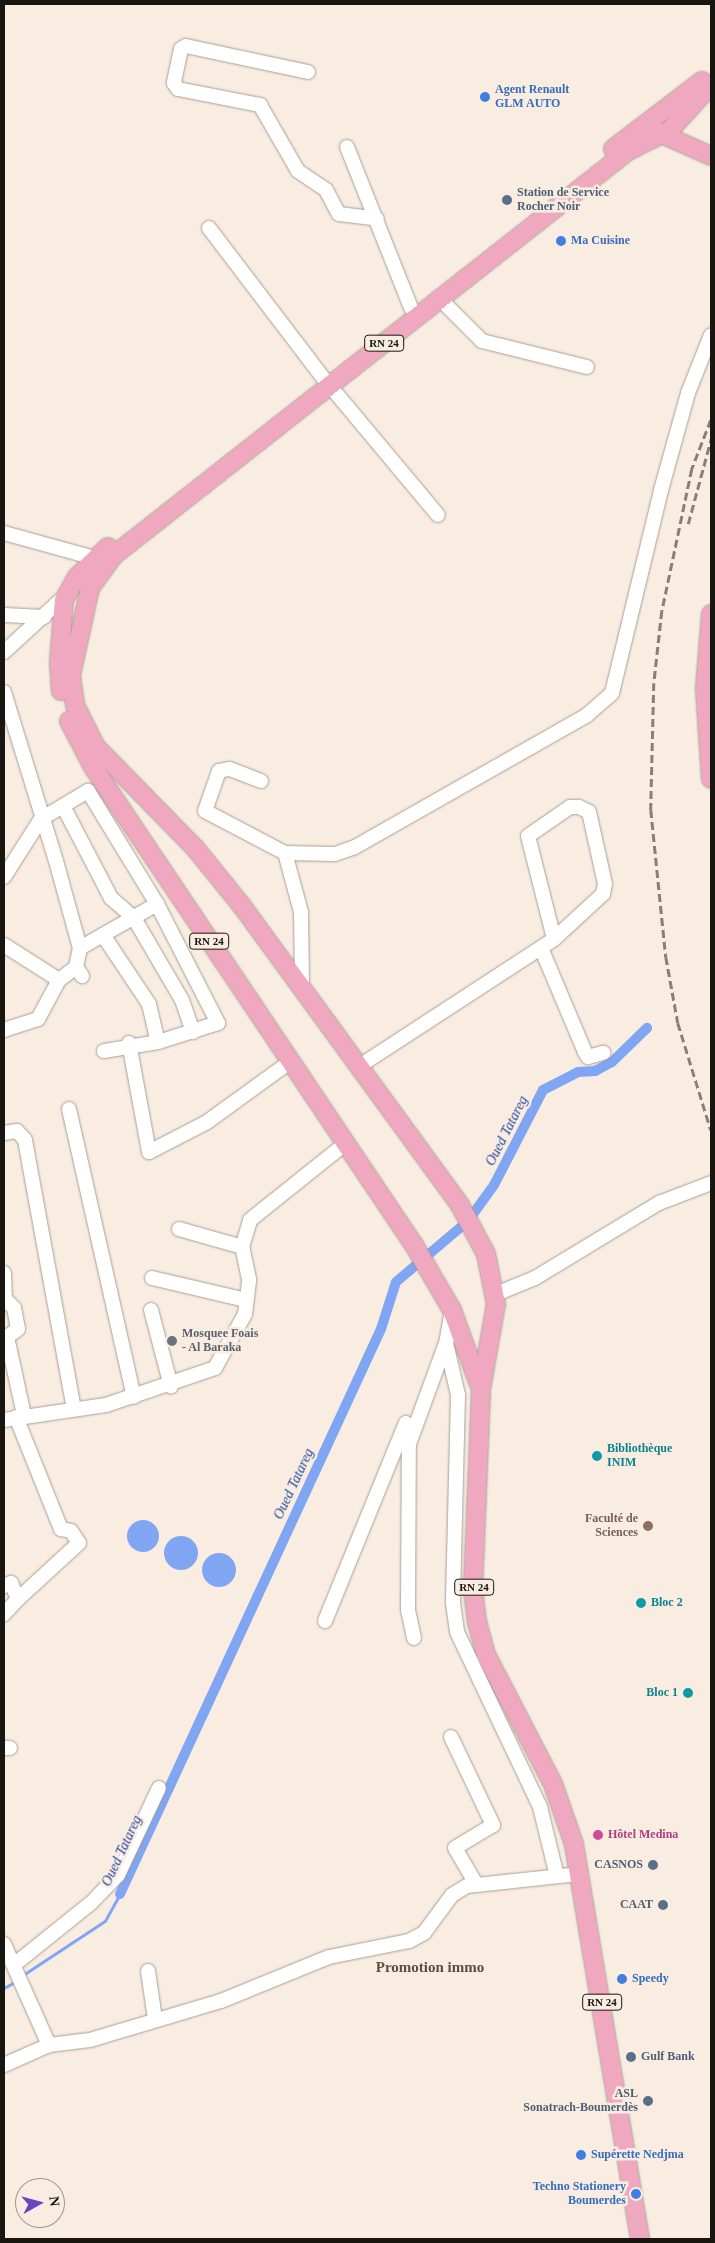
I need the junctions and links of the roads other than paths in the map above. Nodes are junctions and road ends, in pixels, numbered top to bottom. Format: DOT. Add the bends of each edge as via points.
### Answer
graph roads {
  1 [pos="308,72"];
  2 [pos="711,74"];
  3 [pos="711,84"];
  4 [pos="663,108"];
  5 [pos="647,121"];
  6 [pos="676,122"];
  7 [pos="661,135"];
  8 [pos="346,147"];
  9 [pos="711,155"];
  10 [pos="377,219"];
  11 [pos="209,228"];
  12 [pos="440,300"];
  13 [pos="411,308"];
  14 [pos="711,335"];
  15 [pos="587,367"];
  16 [pos="327,382"];
  17 [pos="438,515"];
  18 [pos="4,533"];
  19 [pos="94,558"];
  20 [pos="67,594"];
  21 [pos="85,602"];
  22 [pos="711,614"];
  23 [pos="4,615"];
  24 [pos="52,617"];
  25 [pos="80,621"];
  26 [pos="4,652"];
  27 [pos="4,692"];
  28 [pos="711,779"];
  29 [pos="260,781"];
  30 [pos="63,806"];
  31 [pos="41,819"];
  32 [pos="285,853"];
  33 [pos="4,877"];
  34 [pos="157,904"];
  35 [pos="134,918"];
  36 [pos="103,935"];
  37 [pos="554,939"];
  38 [pos="4,944"];
  39 [pos="80,948"];
  40 [pos="541,948"];
  41 [pos="59,980"];
  42 [pos="302,984"];
  43 [pos="4,1030"];
  44 [pos="193,1032"];
  45 [pos="158,1042"];
  46 [pos="129,1043"];
  47 [pos="104,1051"];
  48 [pos="603,1053"];
  49 [pos="290,1062"];
  50 [pos="361,1065"];
  51 [pos="69,1109"];
  52 [pos="4,1133"];
  53 [pos="345,1144"];
  54 [pos="711,1183"];
  55 [pos="179,1230"];
  56 [pos="242,1247"];
  57 [pos="4,1273"];
  58 [pos="152,1278"];
  59 [pos="496,1294"];
  60 [pos="246,1300"];
  61 [pos="151,1310"];
  62 [pos="452,1310"];
  63 [pos="6,1337"];
  64 [pos="446,1342"];
  65 [pos="439,1361"];
  66 [pos="171,1386"];
  67 [pos="481,1389"];
  68 [pos="134,1397"];
  69 [pos="74,1409"];
  70 [pos="14,1417"];
  71 [pos="4,1586"];
  72 [pos="18,1599"];
  73 [pos="4,1614"];
  74 [pos="325,1621"];
  75 [pos="414,1638"];
  76 [pos="452,1737"];
  77 [pos="159,1788"];
  78 [pos="570,1875"];
  79 [pos="476,1884"];
  80 [pos="4,1944"];
  81 [pos="15,1964"];
  82 [pos="148,1971"];
  83 [pos="155,2019"];
  84 [pos="49,2045"];
  85 [pos="4,2066"];
  86 [pos="632,2239"];
  87 [pos="640,2239"];
  1 -- 10 [label="street" via="186,46 181,49 174,83 178,89 260,105 298,171 326,190 339,214"];
  2 -- 4 [label="main road, RN 24"];
  3 -- 6 [label="main road, RN 24"];
  4 -- 5 [label="main road, RN 24"];
  4 -- 6 [label="main road"];
  5 -- 7 [label="main road"];
  5 -- 13 [label="main road, RN 24"];
  6 -- 7 [label="main road, RN 24"];
  6 -- 9 [label="main road"];
  7 -- 9 [label="main road"];
  7 -- 12 [label="main road, RN 24" via="628,151"];
  8 -- 10 [label="street"];
  10 -- 13 [label="street"];
  11 -- 16 [label="street"];
  12 -- 15 [label="street" via="482,341"];
  12 -- 16 [label="main road, RN 24"];
  13 -- 16 [label="main road, RN 24"];
  14 -- 32 [label="street" via="688,393 661,490 612,693 587,715 355,847 318,856"];
  16 -- 17 [label="street"];
  16 -- 19 [label="main road, RN 24"];
  16 -- 21 [label="main road, RN 24" via="113,556 94,579"];
  18 -- 19 [label="street"];
  19 -- 20 [label="main road, RN 24"];
  20 -- 21 [label="main road"];
  20 -- 24 [label="main road, RN 24"];
  21 -- 25 [label="main road, RN 24"];
  22 -- 28 [label="main road" via="705,690"];
  23 -- 24 [label="street"];
  24 -- 25 [label="main road"];
  24 -- 26 [label="street"];
  24 -- 49 [label="main road, RN 24" via="68,718 82,750"];
  25 -- 42 [label="main road, RN 24" via="71,675 75,705 88,735 195,848"];
  27 -- 31 [label="street"];
  29 -- 32 [label="street" via="222,770 204,807"];
  30 -- 31 [label="street"];
  30 -- 34 [label="street" via="88,791"];
  30 -- 35 [label="street" via="112,898"];
  31 -- 33 [label="street"];
  31 -- 39 [label="street"];
  32 -- 42 [label="street" via="301,912"];
  34 -- 35 [label="street"];
  34 -- 44 [label="street" via="218,1023"];
  35 -- 36 [label="street"];
  35 -- 44 [label="street" via="182,1000"];
  36 -- 39 [label="street"];
  36 -- 45 [label="street" via="146,997"];
  37 -- 37 [label="street" via="528,836 570,807 579,807 589,812 606,884 604,894"];
  37 -- 40 [label="street"];
  38 -- 41 [label="street"];
  39 -- 41 [label="street" via="79,971"];
  40 -- 48 [label="street" via="585,1052 588,1057"];
  40 -- 50 [label="street"];
  41 -- 43 [label="street" via="38,1019"];
  42 -- 50 [label="main road, RN 24"];
  44 -- 45 [label="street"];
  45 -- 46 [label="street"];
  46 -- 47 [label="street"];
  46 -- 49 [label="street" via="148,1152 206,1122"];
  49 -- 53 [label="main road, RN 24"];
  50 -- 59 [label="main road, RN 24" via="478,1235"];
  51 -- 68 [label="street"];
  52 -- 69 [label="street" via="17,1131 26,1140"];
  53 -- 56 [label="street" via="250,1220"];
  53 -- 62 [label="main road, RN 24" via="414,1245"];
  54 -- 59 [label="street" via="659,1204 535,1278"];
  55 -- 56 [label="street"];
  56 -- 60 [label="street" via="249,1278"];
  57 -- 63 [label="street" via="5,1299 14,1308 18,1329"];
  58 -- 60 [label="street"];
  59 -- 67 [label="main road, RN 24"];
  60 -- 66 [label="street" via="238,1329 215,1368"];
  61 -- 66 [label="street"];
  62 -- 64 [label="street"];
  62 -- 67 [label="main road, RN 24"];
  63 -- 70 [label="street"];
  64 -- 65 [label="street"];
  64 -- 78 [label="street" via="458,1396 453,1603 458,1632"];
  65 -- 74 [label="street" via="422,1385"];
  65 -- 75 [label="street" via="409,1444 408,1610"];
  66 -- 68 [label="street"];
  67 -- 78 [label="main road, RN 24" via="474,1590 477,1622 495,1674 543,1770"];
  68 -- 69 [label="street"];
  69 -- 70 [label="street"];
  70 -- 72 [label="street" via="61,1529 70,1531 79,1544"];
  71 -- 72 [label="street" via="11,1582"];
  72 -- 73 [label="street"];
  76 -- 79 [label="street" via="493,1825 455,1848"];
  77 -- 81 [label="street" via="118,1875 91,1903"];
  78 -- 79 [label="street"];
  78 -- 86 [label="main road, RN 24"];
  78 -- 87 [label="main road, RN 24"];
  79 -- 83 [label="street" via="452,1895 424,1933 409,1941 329,1957 221,2001"];
  80 -- 81 [label="street"];
  81 -- 84 [label="street"];
  82 -- 83 [label="street"];
  83 -- 84 [label="street" via="90,2040"];
  84 -- 85 [label="street"];
}
